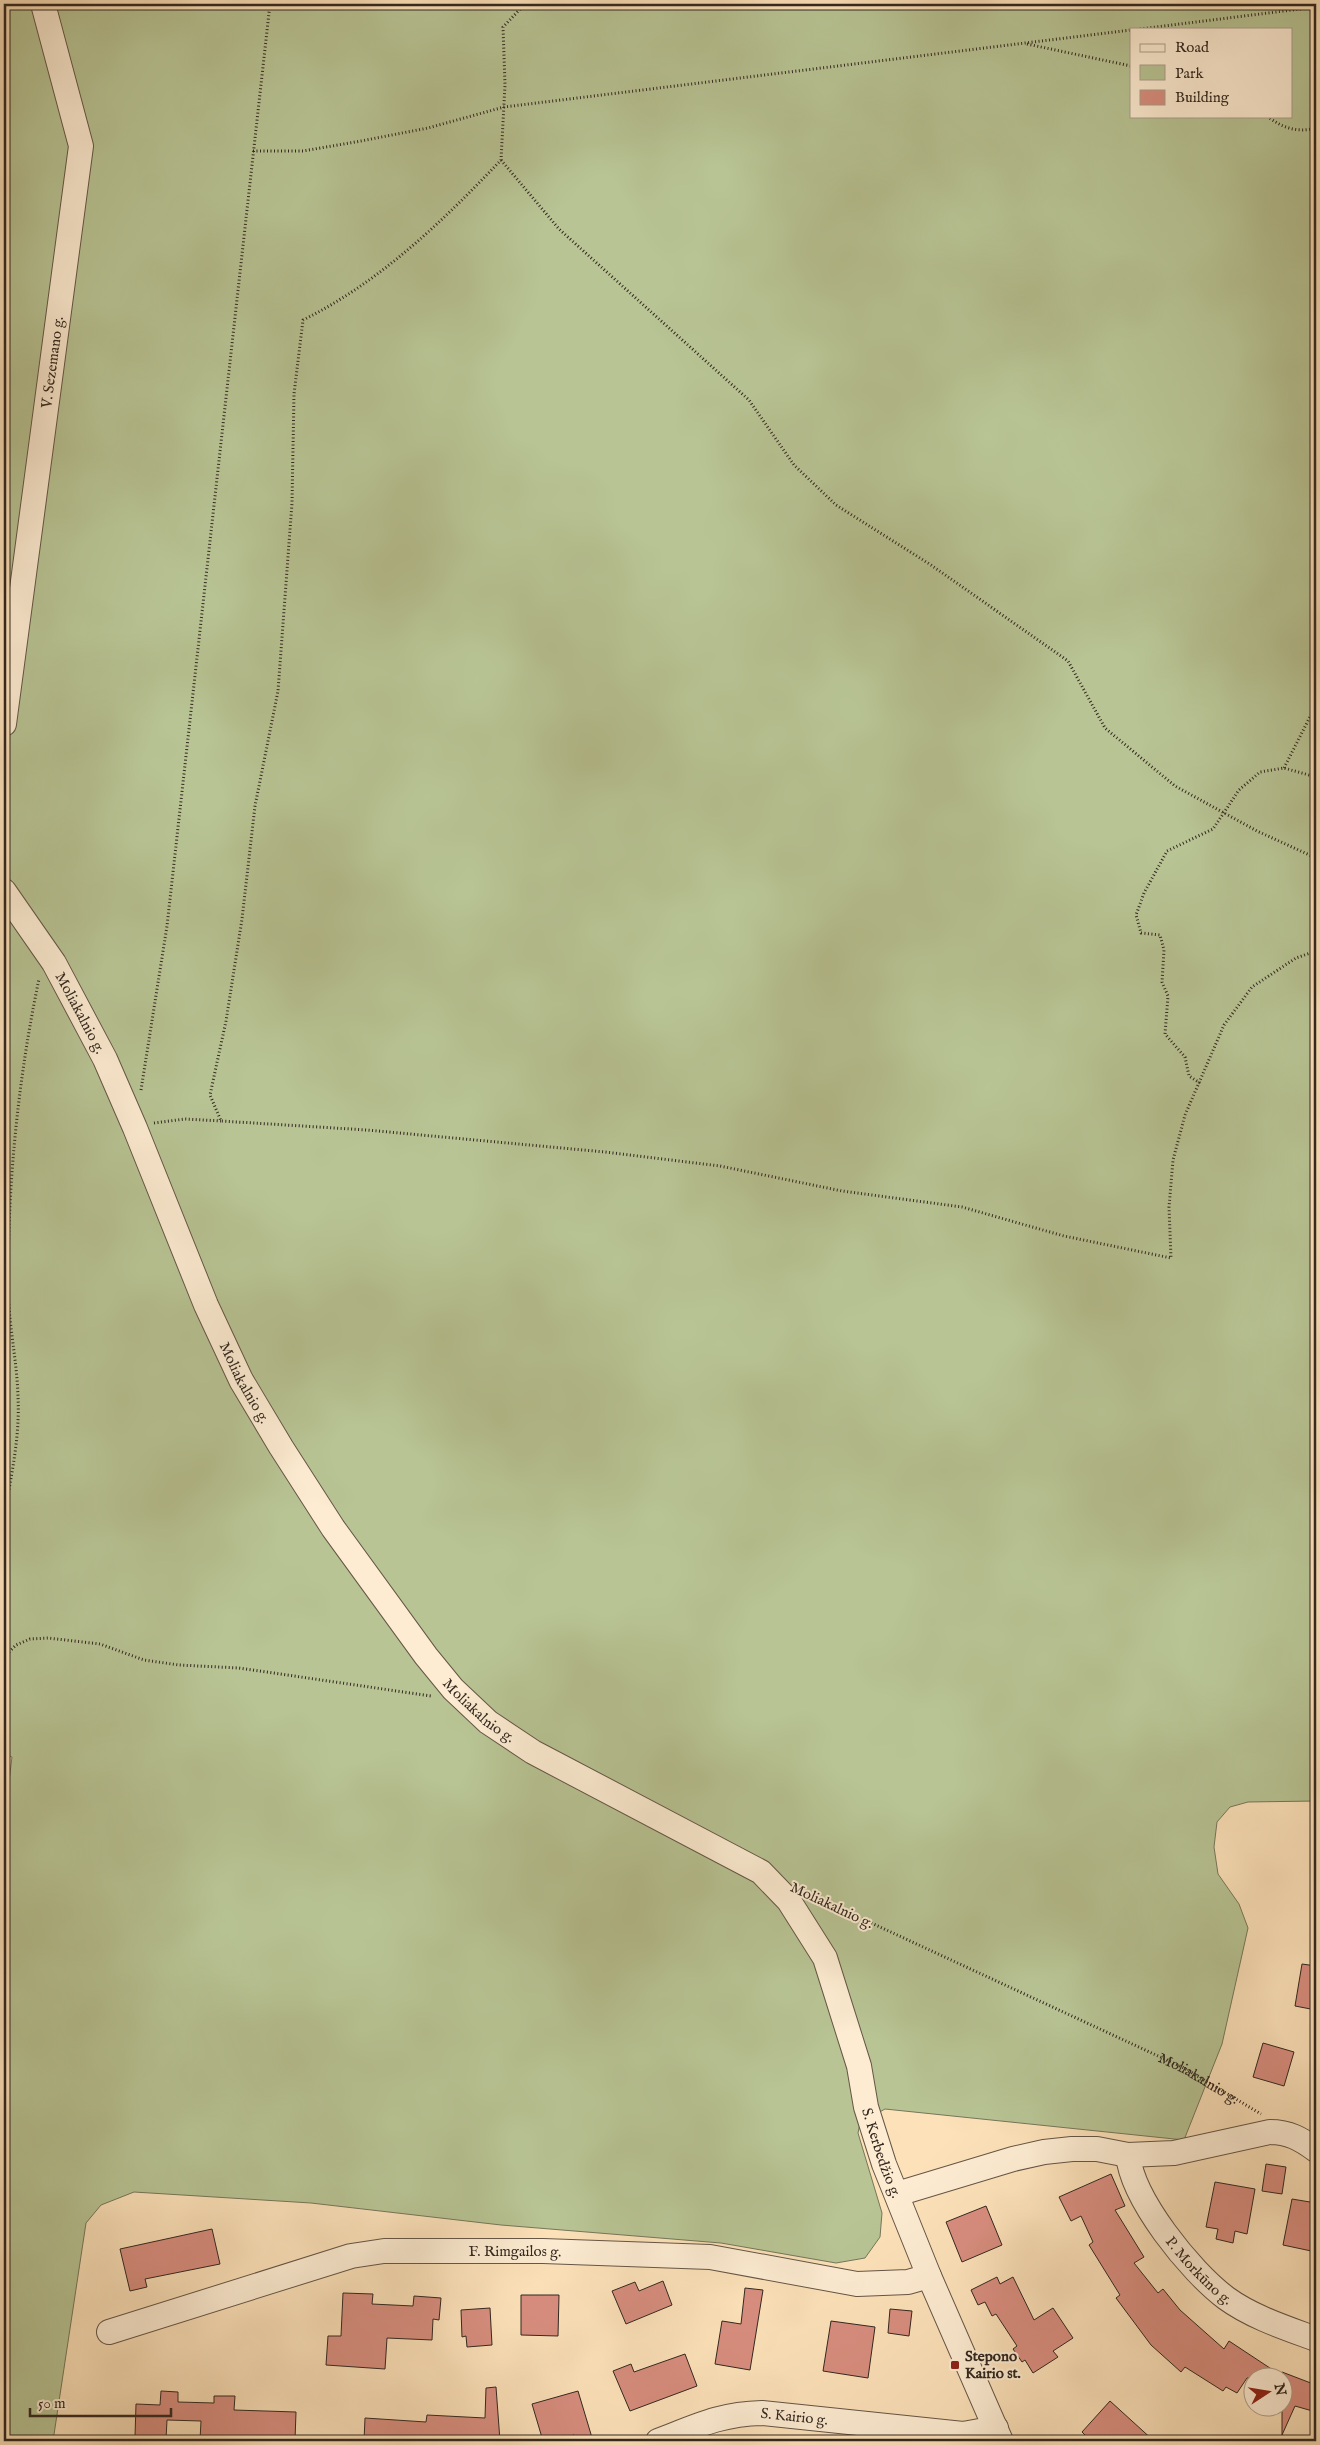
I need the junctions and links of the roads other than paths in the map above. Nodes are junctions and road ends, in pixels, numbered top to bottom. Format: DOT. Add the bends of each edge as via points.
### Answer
graph roads {
  1 [pos="43,4"];
  2 [pos="4,724"];
  3 [pos="4,874"];
  4 [pos="8,896"];
  5 [pos="761,1872"];
  6 [pos="1316,2150"];
  7 [pos="1128,2155"];
  8 [pos="897,2194"];
  9 [pos="929,2276"];
  10 [pos="109,2332"];
  11 [pos="1316,2339"];
  12 [pos="998,2435"];
  13 [pos="658,2441"];
  1 -- 2 [label="street, V. Sezemano g." via="81,146"];
  3 -- 4 [label="street"];
  4 -- 5 [label="street, Moliakalnio g." via="54,963 105,1059 206,1306 241,1380 333,1528 426,1656 453,1689 488,1722 533,1752"];
  5 -- 8 [label="street, S. Kerbedžio g." via="789,1901 825,1958 859,2066 872,2130"];
  6 -- 7 [label="street" via="1291,2135 1270,2132 1174,2154"];
  7 -- 8 [label="street" via="1097,2149 1044,2152"];
  7 -- 11 [label="street, P. Morkūno g." via="1129,2168 1143,2200 1199,2274 1226,2298 1272,2322"];
  8 -- 9 [label="street, S. Kerbedžio g."];
  9 -- 10 [label="street, F. Rimgailos g." via="908,2282 857,2284 710,2257 543,2251 384,2251 351,2256"];
  9 -- 12 [label="street, S. Kerbedžio g."];
  12 -- 13 [label="street, S. Kairio g." via="762,2413 734,2414"];
}
